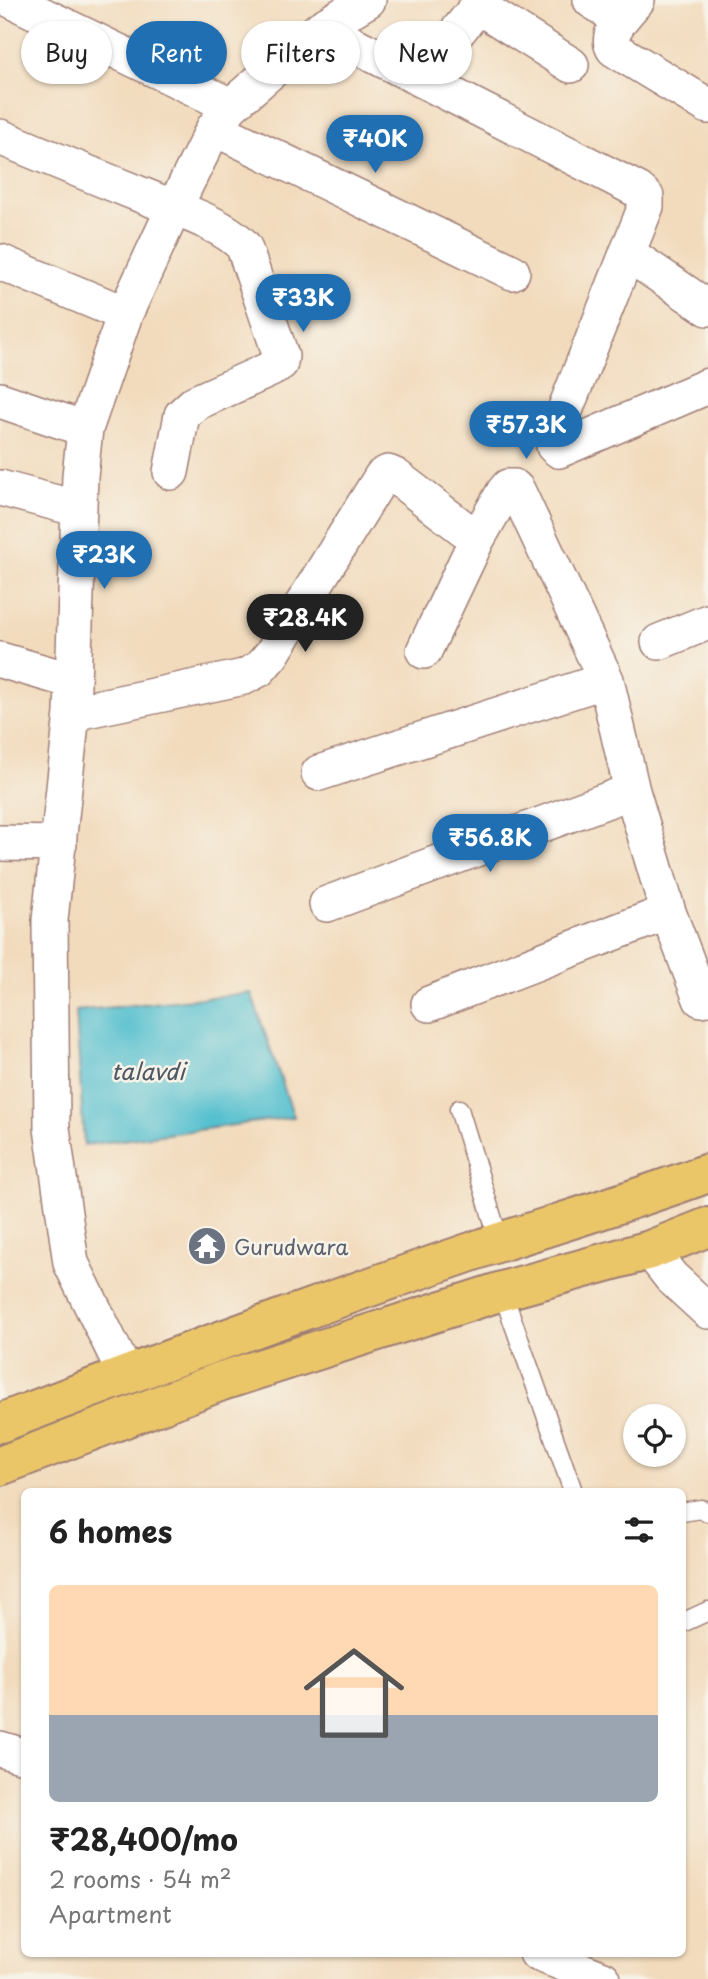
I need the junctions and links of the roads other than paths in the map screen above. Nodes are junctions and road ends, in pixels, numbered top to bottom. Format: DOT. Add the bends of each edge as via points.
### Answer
graph roads {
  1 [pos="11,0"];
  2 [pos="591,0"];
  3 [pos="364,1"];
  4 [pos="481,3"];
  5 [pos="629,10"];
  6 [pos="332,21"];
  7 [pos="466,21"];
  8 [pos="572,65"];
  9 [pos="259,84"];
  10 [pos="432,84"];
  11 [pos="708,106"];
  12 [pos="222,117"];
  13 [pos="0,137"];
  14 [pos="174,208"];
  15 [pos="627,253"];
  16 [pos="0,262"];
  17 [pos="512,272"];
  18 [pos="708,308"];
  19 [pos="124,314"];
  20 [pos="708,386"];
  21 [pos="0,400"];
  22 [pos="85,429"];
  23 [pos="171,472"];
  24 [pos="0,488"];
  25 [pos="79,509"];
  26 [pos="477,539"];
  27 [pos="708,622"];
  28 [pos="659,642"];
  29 [pos="424,651"];
  30 [pos="0,660"];
  31 [pos="606,680"];
  32 [pos="73,697"];
  33 [pos="319,773"];
  34 [pos="632,791"];
  35 [pos="0,843"];
  36 [pos="59,844"];
  37 [pos="327,904"];
  38 [pos="668,912"];
  39 [pos="708,999"];
  40 [pos="429,1004"];
  41 [pos="459,1109"];
  42 [pos="708,1173"];
  43 [pos="708,1227"];
  44 [pos="499,1242"];
  45 [pos="650,1250"];
  46 [pos="502,1291"];
  47 [pos="708,1311"];
  48 [pos="126,1375"];
  49 [pos="0,1423"];
  50 [pos="0,1466"];
  51 [pos="572,1488"];
  52 [pos="686,1511"];
  53 [pos="708,1512"];
  54 [pos="708,1611"];
  55 [pos="686,1621"];
  56 [pos="0,1749"];
  57 [pos="21,1755"];
  58 [pos="537,1957"];
  59 [pos="548,1957"];
  60 [pos="530,1979"];
  61 [pos="603,1979"];
  1 -- 12 [label="street"];
  2 -- 5 [label="street"];
  3 -- 6 [label="street"];
  4 -- 7 [label="street"];
  4 -- 8 [label="street"];
  5 -- 11 [label="street" via="611,38 614,49"];
  9 -- 12 [label="street"];
  10 -- 15 [label="street" via="638,190 646,197 646,206"];
  12 -- 14 [label="street"];
  12 -- 17 [label="street"];
  13 -- 14 [label="street"];
  14 -- 19 [label="street"];
  14 -- 23 [label="street" via="228,233 244,247 281,356 271,369 187,409"];
  15 -- 18 [label="street"];
  15 -- 20 [label="street" via="554,446 559,450"];
  16 -- 19 [label="street"];
  19 -- 22 [label="street"];
  21 -- 22 [label="street"];
  22 -- 25 [label="street"];
  24 -- 25 [label="street"];
  25 -- 32 [label="street"];
  26 -- 29 [label="street"];
  26 -- 31 [label="street" via="504,492 514,486"];
  26 -- 32 [label="street" via="388,473 259,669 244,677"];
  27 -- 28 [label="street"];
  30 -- 32 [label="street"];
  31 -- 33 [label="street"];
  31 -- 34 [label="street"];
  32 -- 36 [label="street"];
  34 -- 37 [label="street"];
  34 -- 38 [label="street"];
  35 -- 36 [label="street"];
  36 -- 48 [label="street" via="51,920 52,1128 71,1263"];
  38 -- 39 [label="street" via="701,999"];
  38 -- 40 [label="street"];
  41 -- 44 [label="lane"];
  42 -- 44 [label="main road"];
  43 -- 45 [label="main road"];
  44 -- 48 [label="main road"];
  45 -- 46 [label="main road"];
  45 -- 47 [label="street"];
  46 -- 50 [label="main road" via="222,1381"];
  46 -- 51 [label="lane"];
  48 -- 49 [label="main road"];
  52 -- 53 [label="lane"];
  54 -- 55 [label="lane"];
  56 -- 57 [label="street"];
  58 -- 60 [label="street"];
  59 -- 61 [label="street"];
}
